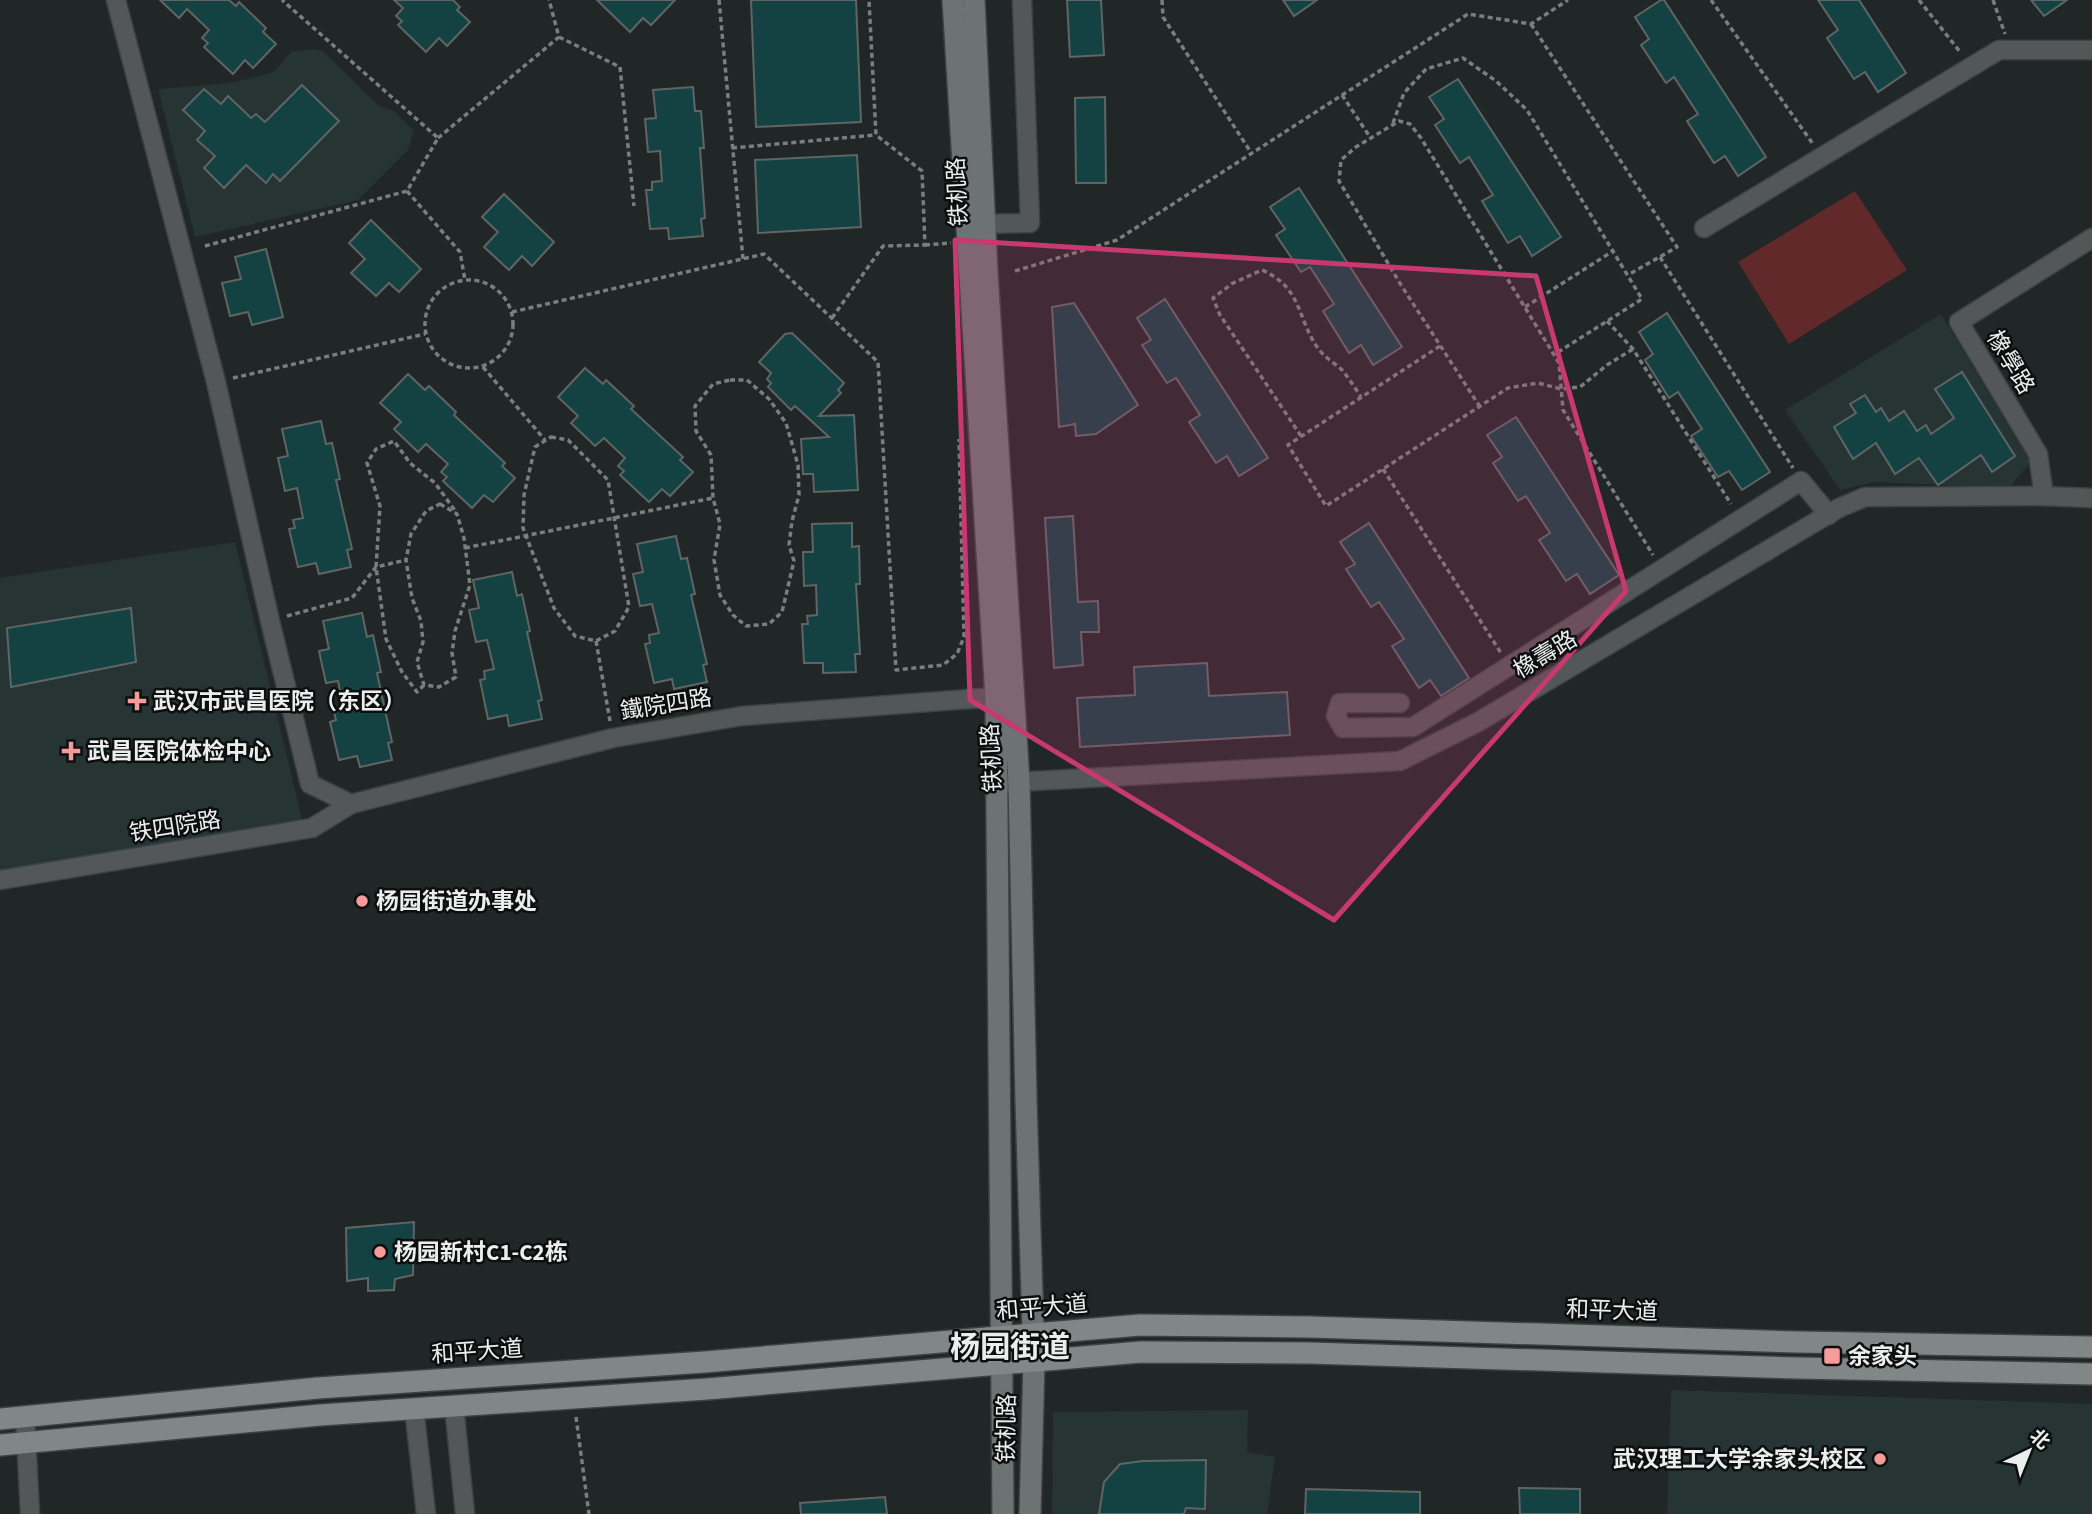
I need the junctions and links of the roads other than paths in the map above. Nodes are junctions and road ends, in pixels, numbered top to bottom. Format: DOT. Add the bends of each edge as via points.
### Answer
graph roads {
  1 [pos="116,0"];
  2 [pos="953,0"];
  3 [pos="974,0"];
  4 [pos="1022,0"];
  5 [pos="2092,51"];
  6 [pos="977,224"];
  7 [pos="1704,228"];
  8 [pos="2092,238"];
  9 [pos="2044,496"];
  10 [pos="2092,498"];
  11 [pos="1829,515"];
  12 [pos="996,697"];
  13 [pos="1400,703"];
  14 [pos="1019,782"];
  15 [pos="997,783"];
  16 [pos="351,804"];
  17 [pos="0,880"];
  18 [pos="1034,1334"];
  19 [pos="1002,1337"];
  20 [pos="2092,1347"];
  21 [pos="1034,1361"];
  22 [pos="1002,1364"];
  23 [pos="2092,1374"];
  24 [pos="454,1406"];
  25 [pos="414,1408"];
  26 [pos="25,1417"];
  27 [pos="0,1419"];
  28 [pos="27,1444"];
  29 [pos="0,1446"];
  30 [pos="30,1514"];
  31 [pos="426,1514"];
  32 [pos="466,1514"];
  33 [pos="1003,1514"];
  34 [pos="1030,1514"];
  1 -- 16 [label="street" via="216,382 310,784"];
  2 -- 6 [label="main road, 铁机路"];
  3 -- 6 [label="main road, 铁机路"];
  4 -- 6 [label="street" via="1030,223"];
  5 -- 7 [label="street" via="1999,50"];
  6 -- 12 [label="main road, 铁机路" via="969,273"];
  6 -- 14 [label="main road, 铁机路"];
  8 -- 9 [label="street, 橡學路" via="1959,322 2038,454"];
  9 -- 10 [label="street, 橡壽路"];
  9 -- 11 [label="street, 橡壽路" via="1864,497"];
  11 -- 13 [label="street" via="1801,481 1413,727 1343,728 1336,716 1340,703"];
  11 -- 14 [label="street, 橡壽路" via="1478,722 1400,761"];
  12 -- 15 [label="main road, 铁机路"];
  12 -- 16 [label="street, 鐵院四路" via="741,716 613,738"];
  14 -- 15 [label="street, 橡壽路"];
  14 -- 18 [label="main road, 铁机路"];
  15 -- 19 [label="main road, 铁机路"];
  16 -- 17 [label="street, 铁四院路" via="312,828"];
  18 -- 19 [label="main road, 和平大道"];
  18 -- 20 [label="main road, 和平大道" via="1139,1325"];
  18 -- 21 [label="main road, 铁机路"];
  19 -- 22 [label="main road, 铁机路"];
  19 -- 26 [label="main road, 和平大道" via="318,1388"];
  21 -- 22 [label="main road"];
  21 -- 23 [label="main road" via="1141,1352 1297,1353"];
  21 -- 34 [label="main road, 铁机路"];
  22 -- 24 [label="main road"];
  22 -- 33 [label="main road, 铁机路"];
  24 -- 25 [label="main road"];
  24 -- 32 [label="street"];
  25 -- 28 [label="main road"];
  25 -- 31 [label="street"];
  26 -- 27 [label="main road, 和平大道"];
  26 -- 28 [label="street"];
  28 -- 29 [label="main road"];
  28 -- 30 [label="street"];
}
